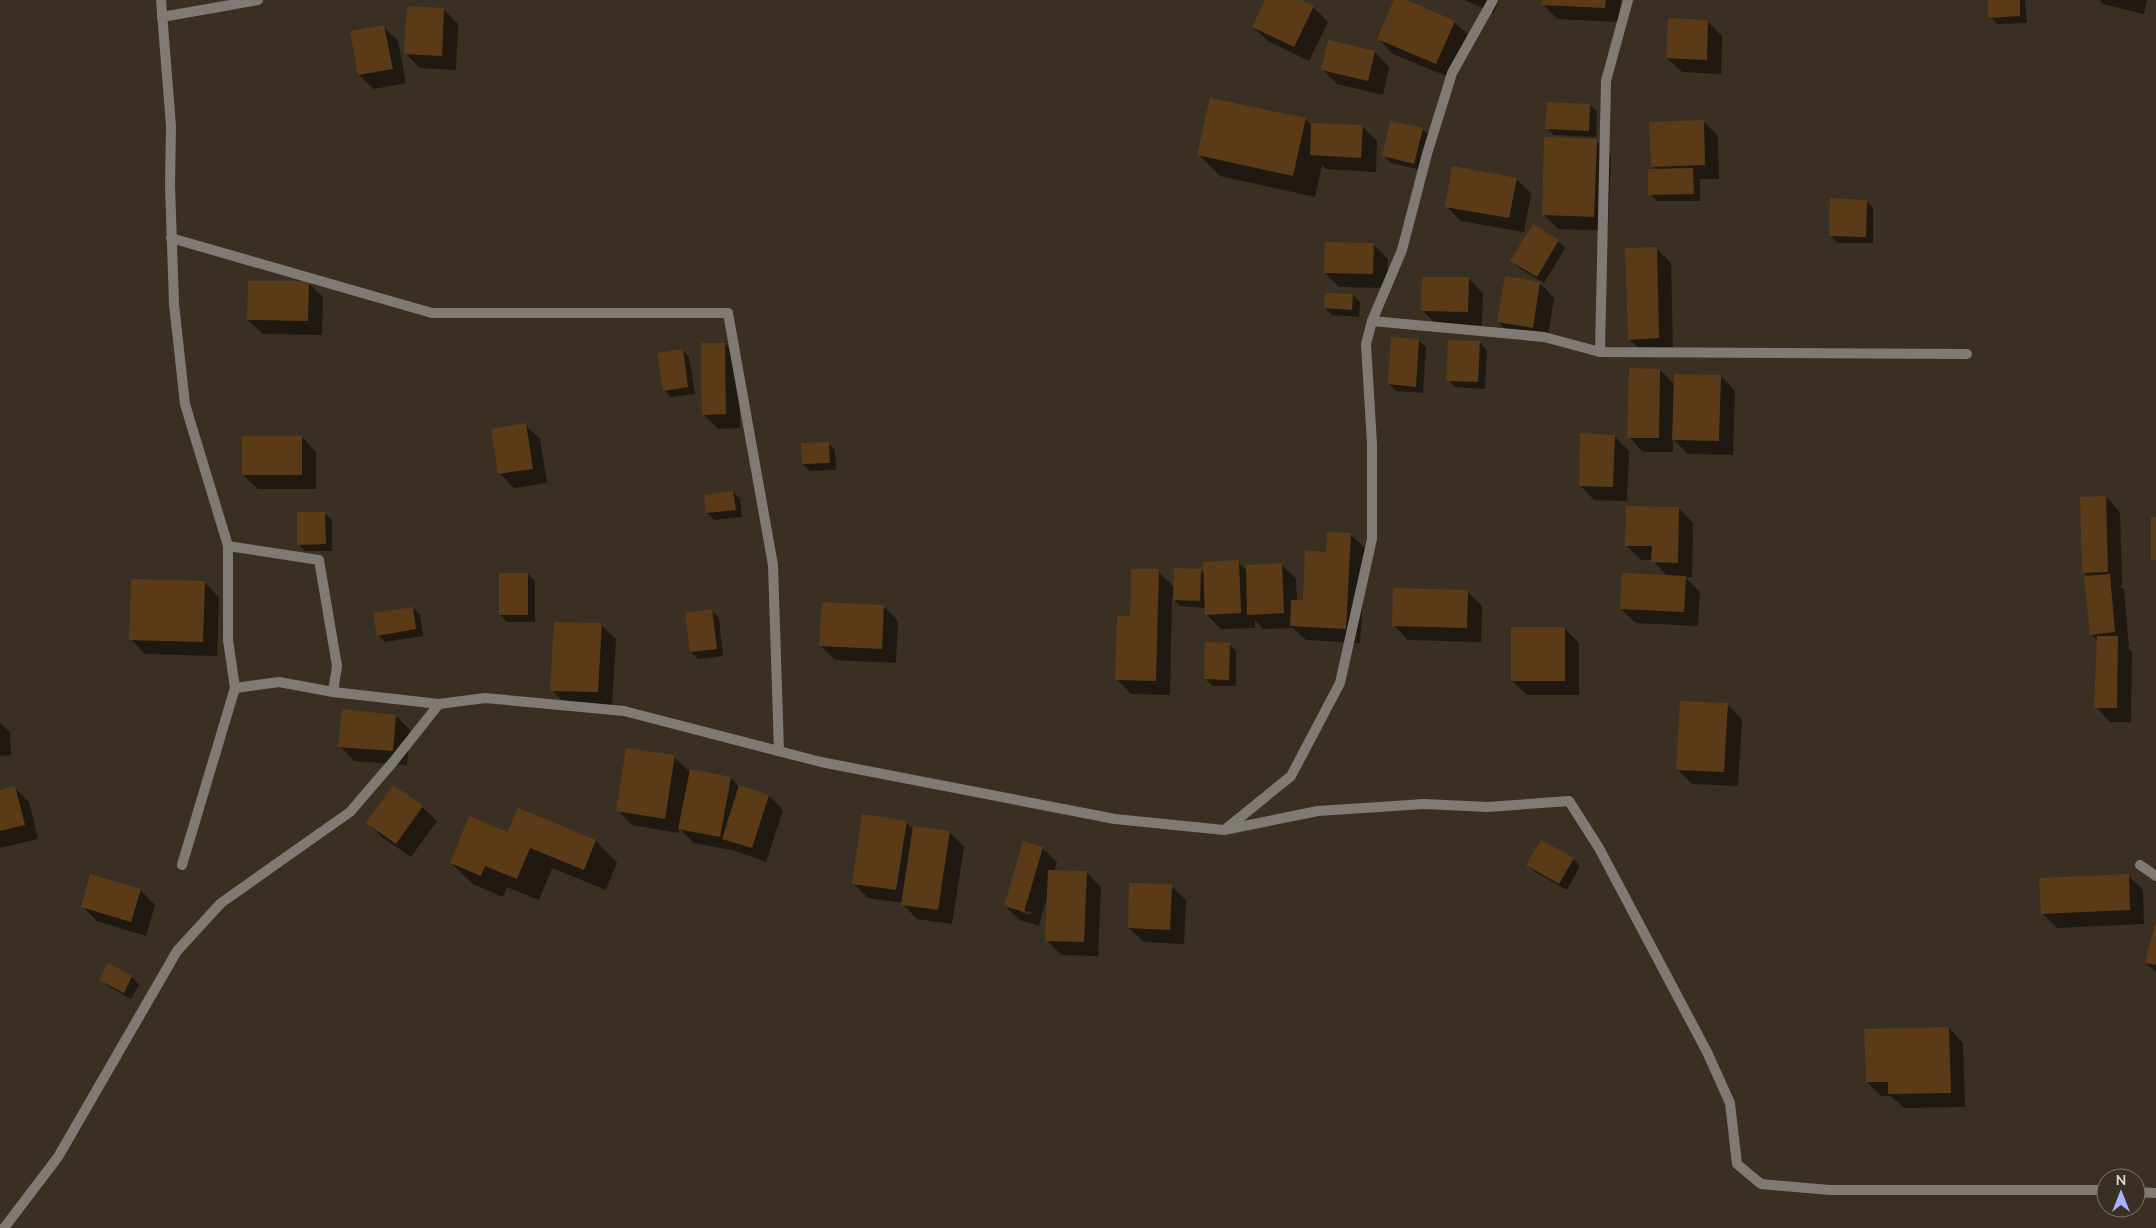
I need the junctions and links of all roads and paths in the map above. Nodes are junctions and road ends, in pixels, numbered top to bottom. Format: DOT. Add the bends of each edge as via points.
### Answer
graph roads {
  1 [pos="160,0"];
  2 [pos="258,0"];
  3 [pos="1493,0"];
  4 [pos="1628,0"];
  5 [pos="162,17"];
  6 [pos="171,238"];
  7 [pos="1372,321"];
  8 [pos="1600,352"];
  9 [pos="1967,354"];
  10 [pos="228,546"];
  11 [pos="235,688"];
  12 [pos="333,692"];
  13 [pos="439,704"];
  14 [pos="779,751"];
  15 [pos="1224,830"];
  16 [pos="182,866"];
  17 [pos="2140,866"];
  18 [pos="2156,876"];
  19 [pos="2096,1190"];
  20 [pos="4,1228"];
  1 -- 5 [label="street"];
  2 -- 5 [label="street"];
  3 -- 7 [label="street" via="1452,73 1402,250"];
  4 -- 8 [label="street" via="1606,81"];
  5 -- 6 [label="street" via="171,126"];
  6 -- 10 [label="street" via="174,304 185,404"];
  6 -- 14 [label="street" via="432,313 728,313 773,565"];
  7 -- 8 [label="street" via="1544,337"];
  7 -- 15 [label="street" via="1366,344 1372,444 1372,539 1340,683 1291,776"];
  8 -- 9 [label="street"];
  10 -- 11 [label="street" via="228,640"];
  10 -- 12 [label="street" via="319,560 337,666"];
  11 -- 12 [label="street" via="279,682"];
  11 -- 16 [label="street"];
  12 -- 13 [label="street"];
  13 -- 14 [label="street" via="485,698 624,711"];
  13 -- 20 [label="street" via="350,812 221,903 177,951 58,1158"];
  14 -- 15 [label="street" via="1115,819"];
  15 -- 19 [label="street" via="1318,811 1424,804 1488,807 1569,801 1604,857 1707,1052 1730,1103 1738,1164 1761,1184 1830,1190"];
  17 -- 18 [label="street"];
}
